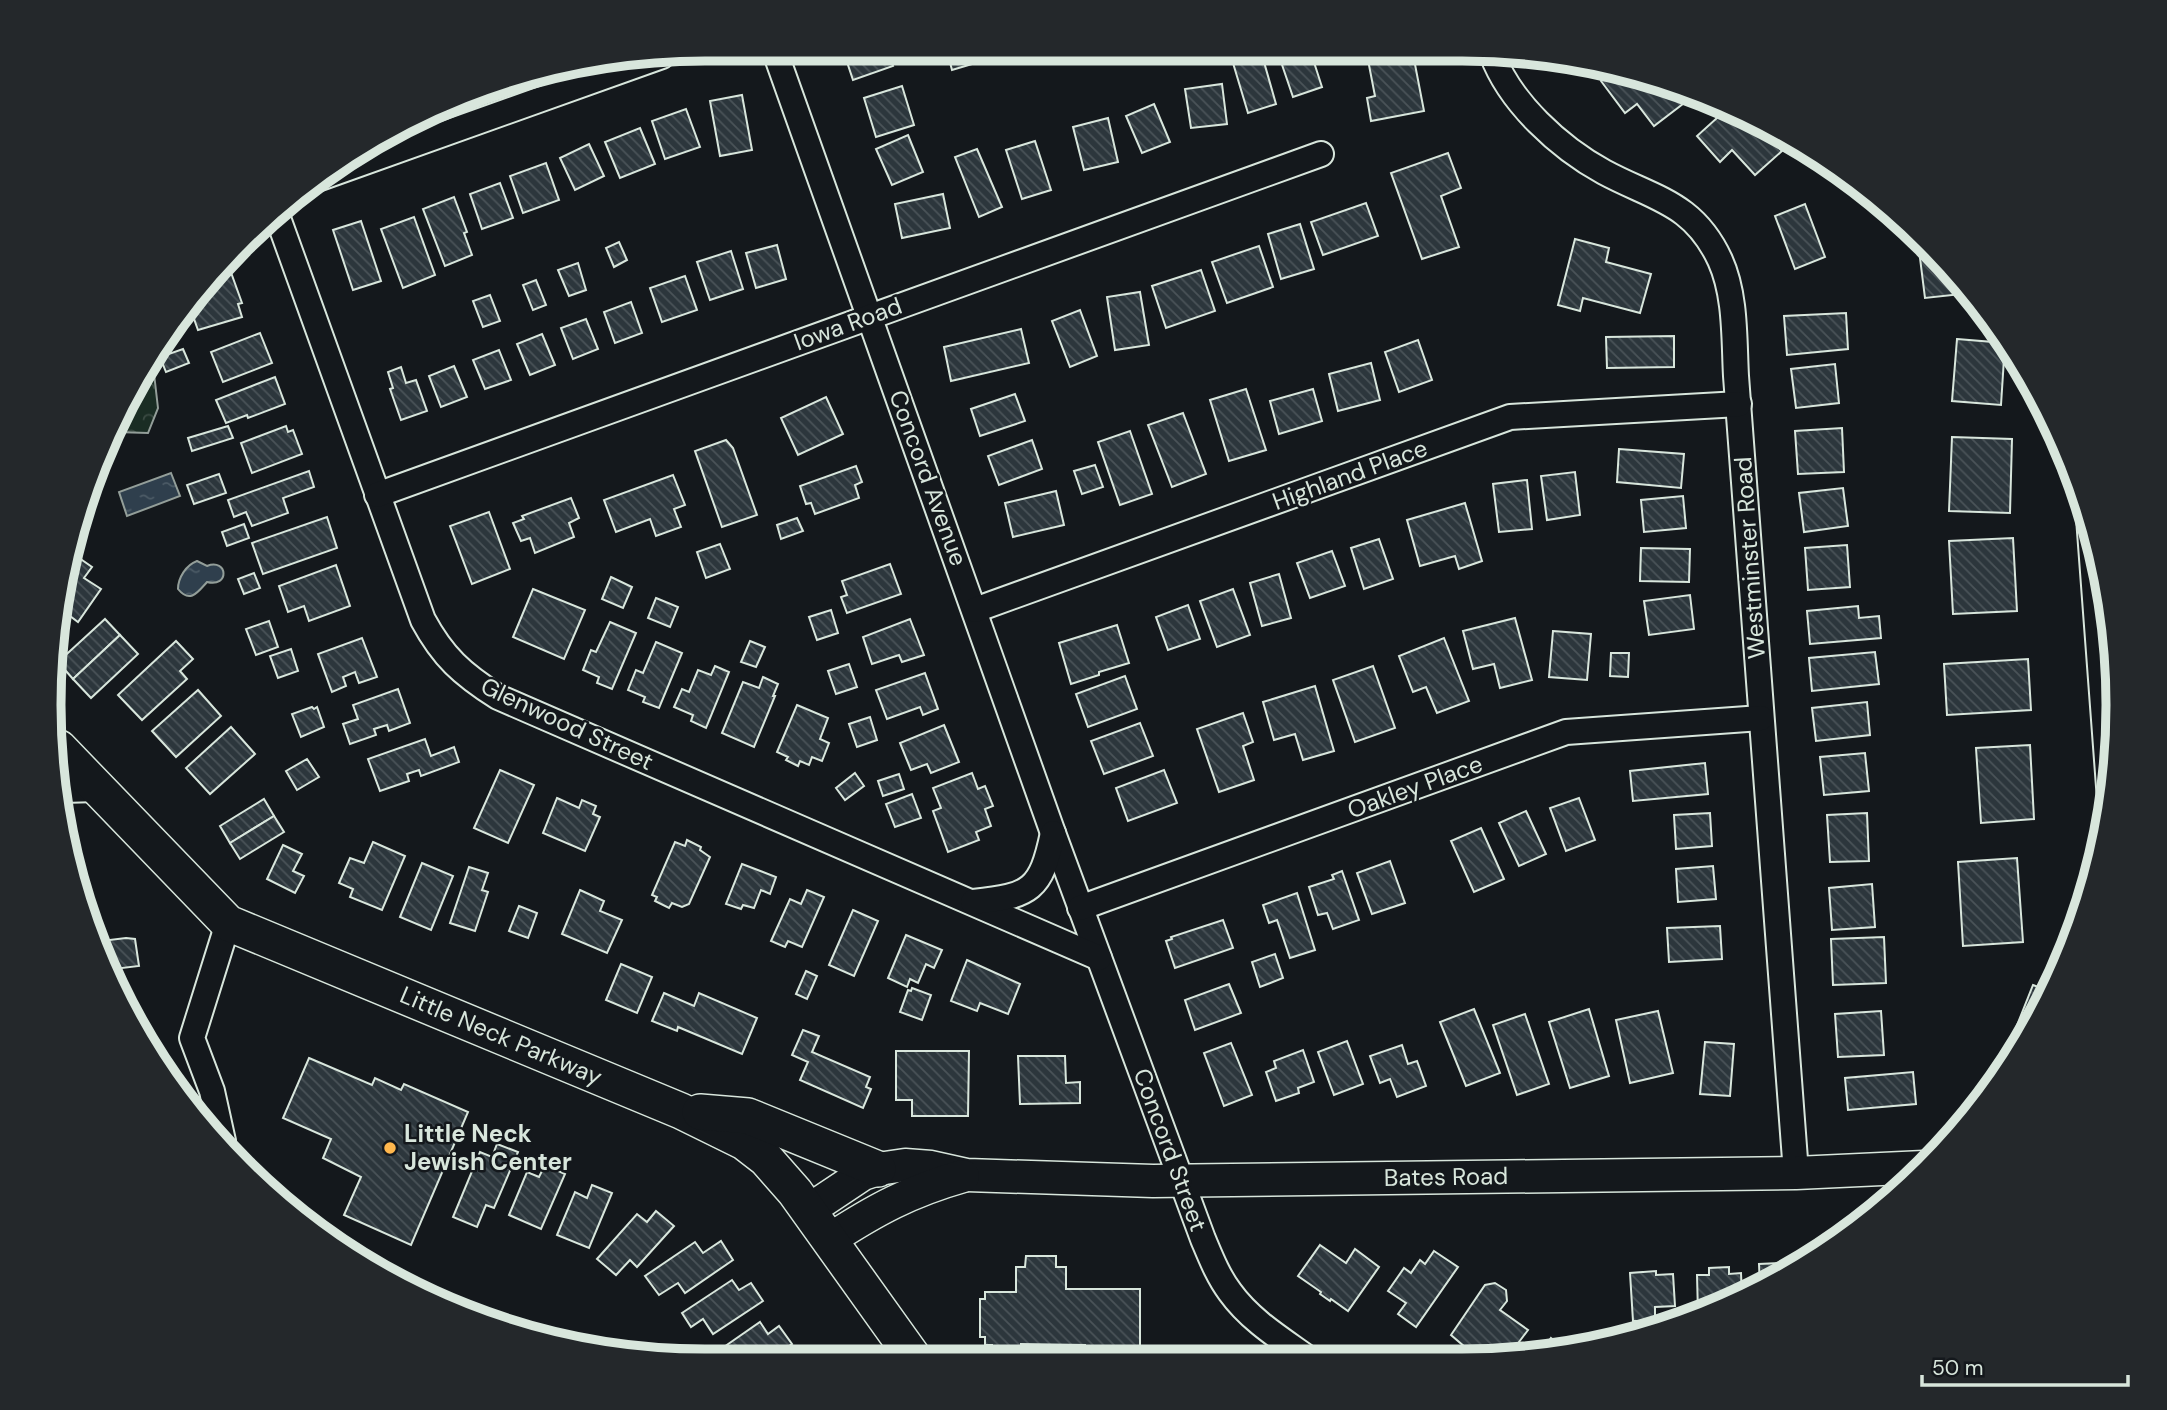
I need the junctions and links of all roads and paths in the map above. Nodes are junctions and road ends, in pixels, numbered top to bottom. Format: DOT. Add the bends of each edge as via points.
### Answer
graph roads {
  1 [pos="778,61"];
  2 [pos="1497,63"];
  3 [pos="635,66"];
  4 [pos="1321,154"];
  5 [pos="353,166"];
  6 [pos="280,222"];
  7 [pos="870,316"];
  8 [pos="1739,404"];
  9 [pos="377,495"];
  10 [pos="975,610"];
  11 [pos="1761,718"];
  12 [pos="64,758"];
  13 [pos="80,789"];
  14 [pos="1053,833"];
  15 [pos="973,902"];
  16 [pos="1080,908"];
  17 [pos="228,923"];
  18 [pos="1099,958"];
  19 [pos="681,1111"];
  20 [pos="220,1128"];
  21 [pos="1909,1168"];
  22 [pos="878,1169"];
  23 [pos="1796,1173"];
  24 [pos="967,1175"];
  25 [pos="1182,1181"];
  26 [pos="808,1210"];
  27 [pos="829,1240"];
  28 [pos="907,1349"];
  29 [pos="1296,1349"];
  1 -- 7 [label="street, Concord Avenue"];
  2 -- 8 [label="street, Westminster Road" via="1524,108 1559,143 1604,172 1675,206 1701,230 1720,261 1730,292"];
  3 -- 5 [label="street"];
  4 -- 7 [label="street, Iowa Road"];
  6 -- 9 [label="street, Glenwood Street"];
  7 -- 9 [label="street, Iowa Road"];
  7 -- 10 [label="street, Concord Avenue"];
  8 -- 10 [label="street, Highland Place" via="1510,417"];
  8 -- 11 [label="street, Westminster Road"];
  9 -- 15 [label="street, Glenwood Street" via="423,620 453,665 473,681 498,697"];
  10 -- 14 [label="street, Concord Avenue"];
  11 -- 16 [label="street, Oakley Place" via="1566,732"];
  11 -- 23 [label="street, Westminster Road"];
  12 -- 13 [label="main road, Little Neck Parkway"];
  13 -- 17 [label="main road, Little Neck Parkway"];
  14 -- 15 [label="street" via="1046,864 1033,885 1011,897"];
  14 -- 16 [label="street, Concord Avenue"];
  15 -- 18 [label="street, Glenwood Street"];
  16 -- 18 [label="street, Concord Street"];
  17 -- 19 [label="main road, Little Neck Parkway"];
  17 -- 20 [label="street" via="192,1038"];
  18 -- 25 [label="street, Concord Street"];
  19 -- 22 [label="main road" via="748,1116"];
  19 -- 26 [label="main road, Little Neck Parkway" via="766,1158"];
  21 -- 23 [label="street, Bates Road"];
  22 -- 24 [label="street, Bates Road" via="905,1165"];
  22 -- 26 [label="street, Bates Road"];
  23 -- 25 [label="street, Bates Road"];
  24 -- 25 [label="street, Bates Road"];
  24 -- 27 [label="street, Bates Road" via="887,1203"];
  25 -- 29 [label="street, Concord Street" via="1230,1293 1255,1319"];
  26 -- 27 [label="main road, Little Neck Parkway"];
  27 -- 28 [label="main road, Little Neck Parkway"];
}
